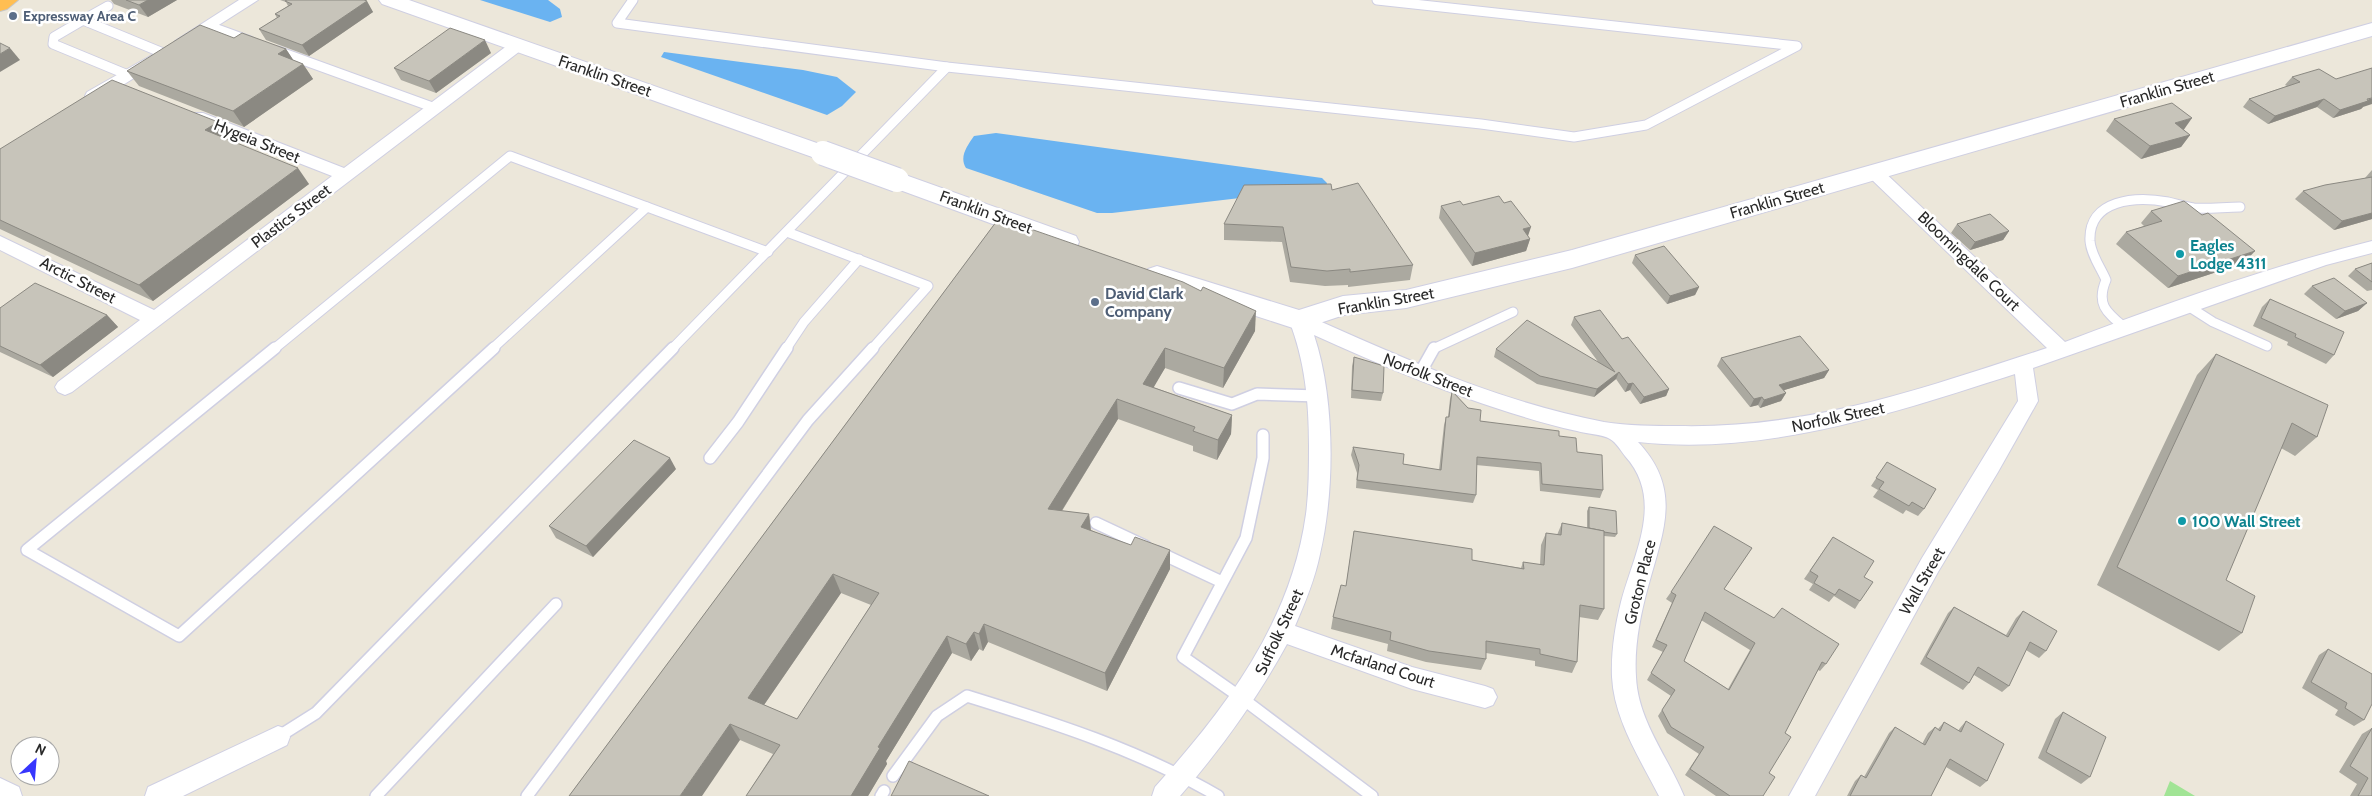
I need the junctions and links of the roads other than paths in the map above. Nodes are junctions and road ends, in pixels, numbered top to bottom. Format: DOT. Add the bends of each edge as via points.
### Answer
graph roads {
  1 [pos="8,0"];
  2 [pos="250,0"];
  3 [pos="389,0"];
  4 [pos="634,0"];
  5 [pos="1377,0"];
  6 [pos="0,5"];
  7 [pos="108,6"];
  8 [pos="83,20"];
  9 [pos="208,26"];
  10 [pos="2372,29"];
  11 [pos="263,45"];
  12 [pos="518,45"];
  13 [pos="272,49"];
  14 [pos="163,53"];
  15 [pos="947,67"];
  16 [pos="124,83"];
  17 [pos="81,103"];
  18 [pos="435,108"];
  19 [pos="178,109"];
  20 [pos="1874,173"];
  21 [pos="345,176"];
  22 [pos="647,207"];
  23 [pos="2240,207"];
  24 [pos="787,232"];
  25 [pos="0,242"];
  26 [pos="2372,247"];
  27 [pos="768,252"];
  28 [pos="1092,252"];
  29 [pos="859,259"];
  30 [pos="1139,269"];
  31 [pos="2188,306"];
  32 [pos="1513,312"];
  33 [pos="155,319"];
  34 [pos="1299,320"];
  35 [pos="2124,327"];
  36 [pos="2266,346"];
  37 [pos="2062,351"];
  38 [pos="2023,363"];
  39 [pos="1420,373"];
  40 [pos="65,387"];
  41 [pos="1180,388"];
  42 [pos="1318,396"];
  43 [pos="1615,430"];
  44 [pos="1263,435"];
  45 [pos="710,458"];
  46 [pos="1096,524"];
  47 [pos="1222,582"];
  48 [pos="556,604"];
  49 [pos="1282,632"];
  50 [pos="1485,697"];
  51 [pos="1243,699"];
  52 [pos="278,737"];
  53 [pos="1183,774"];
  54 [pos="893,776"];
  55 [pos="0,790"];
  56 [pos="10,796"];
  57 [pos="157,796"];
  58 [pos="376,796"];
  59 [pos="527,796"];
  60 [pos="1164,796"];
  61 [pos="1218,796"];
  62 [pos="1372,796"];
  63 [pos="1672,796"];
  64 [pos="1801,796"];
  1 -- 6 [label="highway"];
  2 -- 9 [label="street"];
  3 -- 12 [label="main road, Franklin Street"];
  4 -- 15 [label="lane" via="617,23"];
  5 -- 15 [label="lane" via="1797,46 1646,125 1574,137 1481,124"];
  7 -- 8 [label="lane"];
  8 -- 14 [label="lane"];
  8 -- 16 [label="lane" via="54,37 54,44"];
  9 -- 11 [label="lane"];
  9 -- 14 [label="street"];
  10 -- 20 [label="main road, Franklin Street"];
  12 -- 18 [label="street, Plastics Street"];
  12 -- 28 [label="main road, Franklin Street, bridge"];
  13 -- 18 [label="lane"];
  14 -- 16 [label="street"];
  15 -- 24 [label="lane"];
  16 -- 17 [label="street"];
  18 -- 21 [label="street, Plastics Street"];
  19 -- 21 [label="street, Hygeia Street"];
  20 -- 34 [label="main road, Franklin Street" via="1487,281 1406,299 1343,306"];
  20 -- 37 [label="street, Bloomingdale Court"];
  21 -- 33 [label="street, Plastics Street"];
  22 -- 22 [label="lane" via="179,636 27,550 510,156"];
  22 -- 27 [label="lane"];
  23 -- 35 [label="lane" via="2192,208 2135,200 2106,206 2095,215 2090,227 2090,243 2106,280 2101,290 2101,302 2109,315"];
  24 -- 27 [label="lane"];
  24 -- 29 [label="lane"];
  25 -- 33 [label="street, Arctic Street"];
  26 -- 31 [label="street, Norfolk Street" via="2322,260"];
  27 -- 52 [label="lane" via="316,713"];
  29 -- 45 [label="lane" via="804,322 738,422"];
  29 -- 59 [label="lane" via="928,286 808,420"];
  30 -- 34 [label="main road"];
  31 -- 35 [label="street, Norfolk Street"];
  31 -- 36 [label="lane" via="2213,322"];
  32 -- 39 [label="lane" via="1434,348"];
  33 -- 40 [label="street, Plastics Street"];
  34 -- 39 [label="street, Norfolk Street"];
  34 -- 42 [label="street, Suffolk Street" via="1308,343"];
  35 -- 37 [label="street, Norfolk Street"];
  37 -- 38 [label="street, Norfolk Street"];
  38 -- 43 [label="street, Norfolk Street" via="1891,406 1830,421 1760,432 1701,435"];
  38 -- 64 [label="street, Wall Street" via="2028,401 1930,565"];
  39 -- 43 [label="street, Norfolk Street" via="1484,397 1549,416"];
  41 -- 42 [label="lane" via="1232,404 1258,394"];
  42 -- 49 [label="street, Suffolk Street" via="1317,516 1300,588"];
  43 -- 63 [label="street, Groton Place" via="1645,467 1655,492 1657,511 1633,600 1624,680 1631,708"];
  44 -- 47 [label="lane" via="1263,458 1246,538"];
  46 -- 47 [label="lane"];
  47 -- 51 [label="lane" via="1183,657"];
  48 -- 58 [label="lane"];
  49 -- 50 [label="street, Mcfarland Court" via="1412,678"];
  49 -- 51 [label="street, Suffolk Street"];
  51 -- 53 [label="street, Suffolk Street"];
  51 -- 62 [label="lane"];
  52 -- 57 [label="street"];
  53 -- 54 [label="lane" via="1071,729 967,696 937,716"];
  53 -- 60 [label="street, Suffolk Street"];
  53 -- 61 [label="lane"];
  55 -- 56 [label="street"];
}
